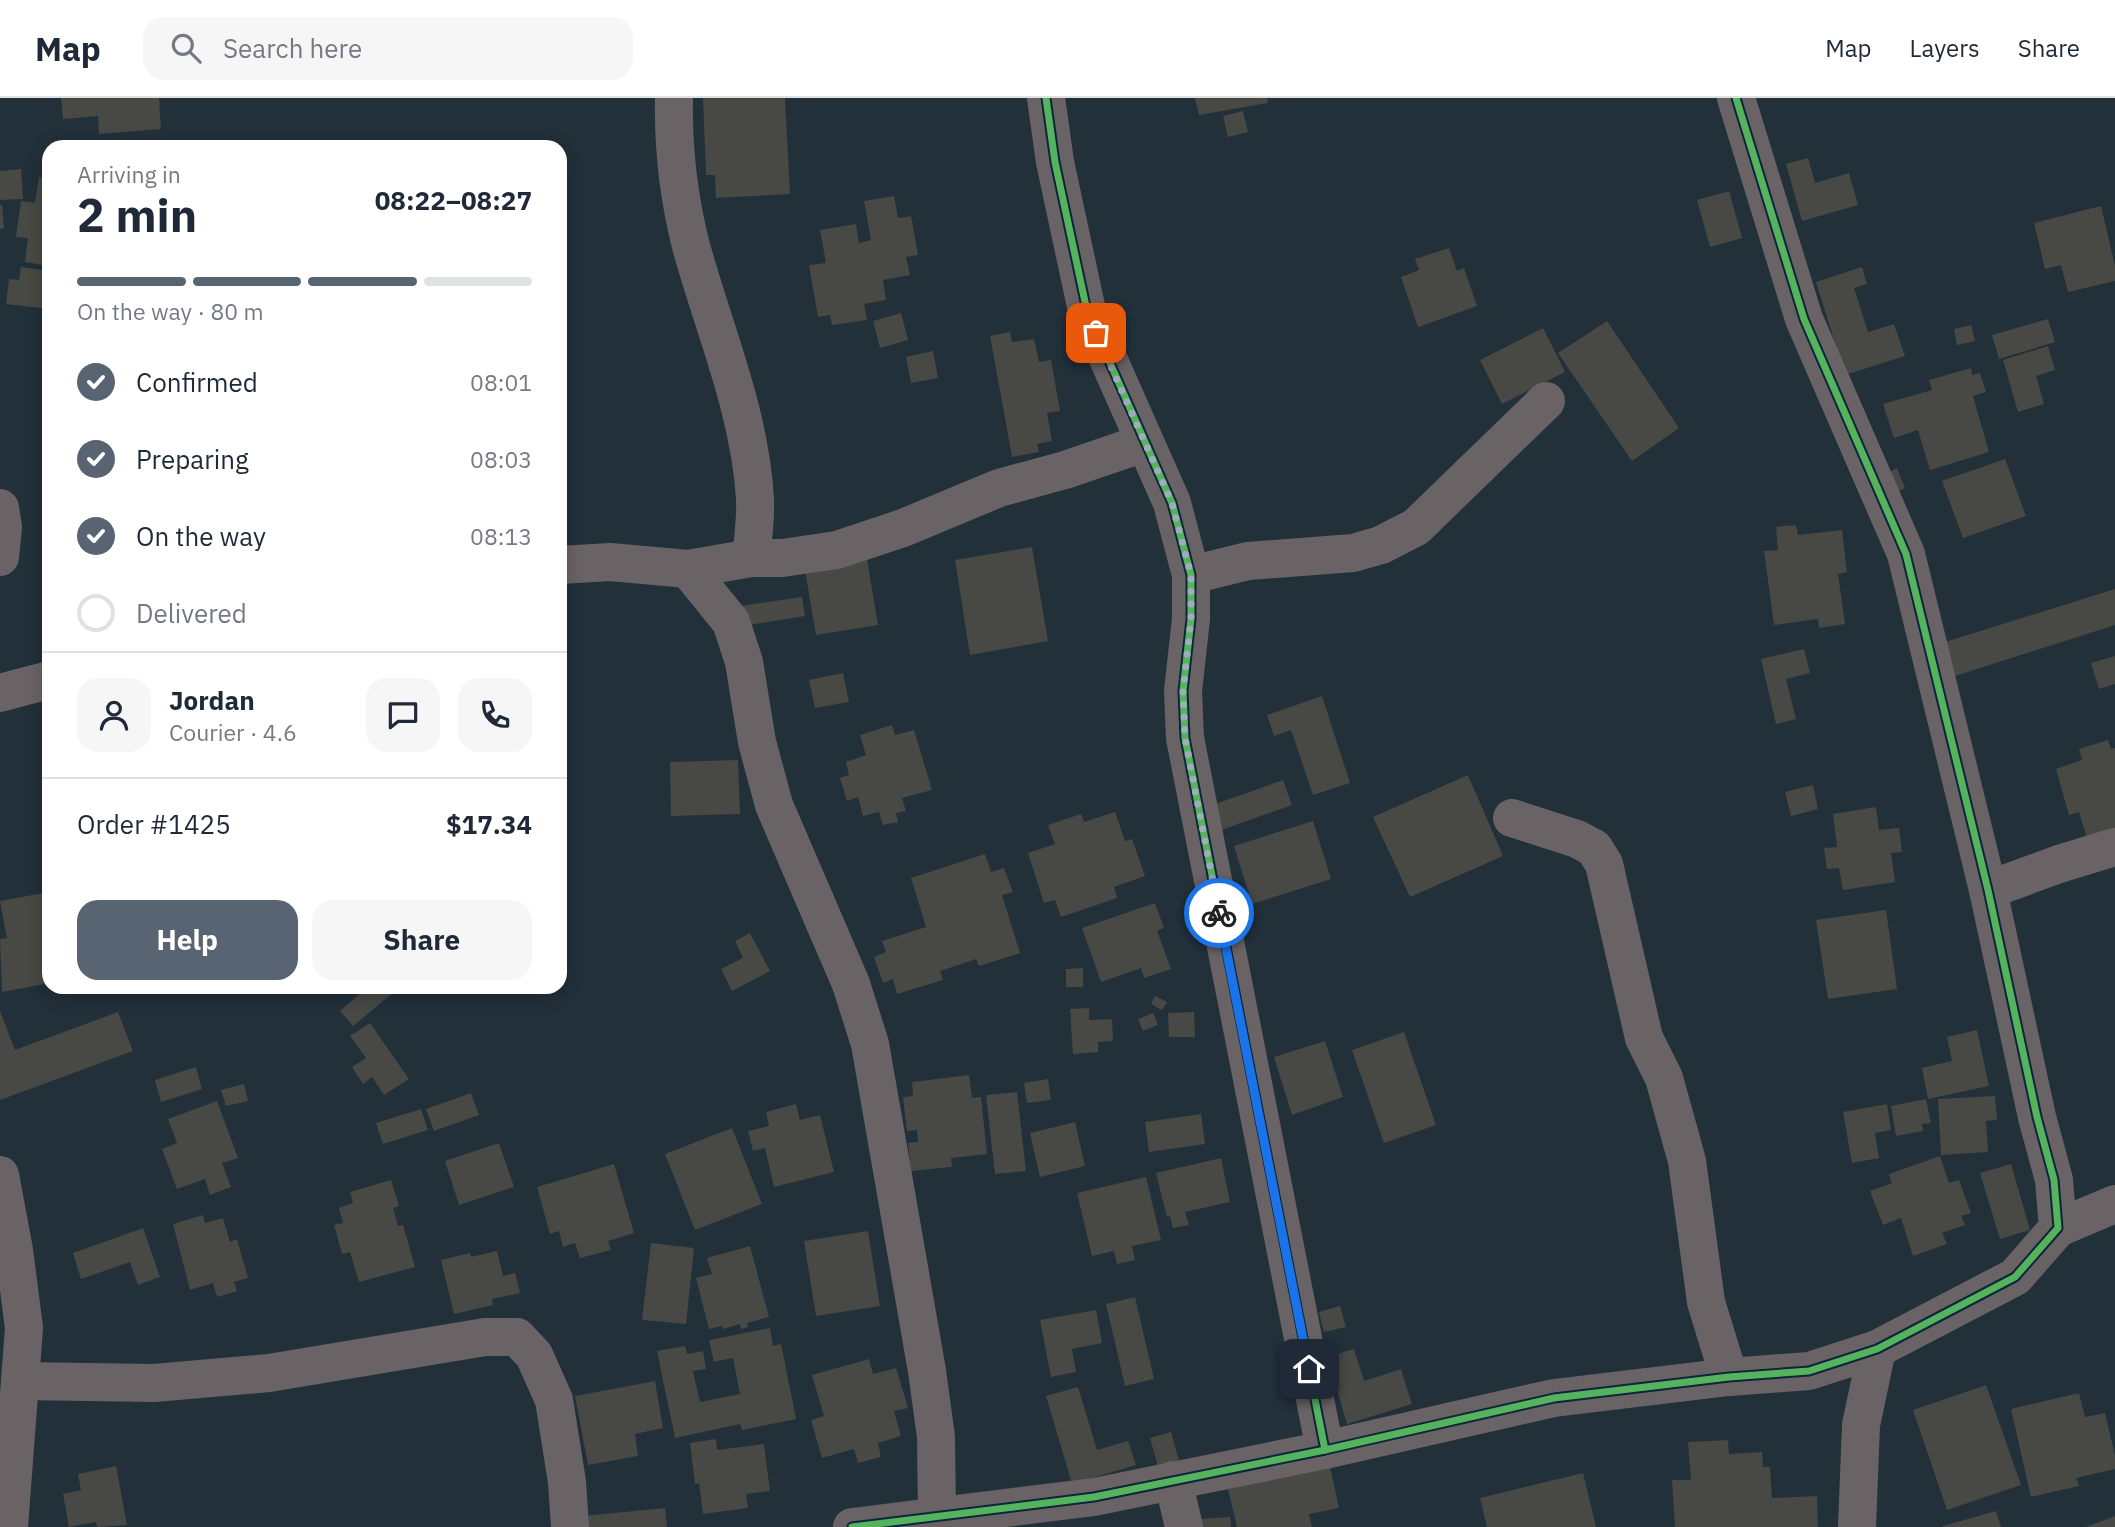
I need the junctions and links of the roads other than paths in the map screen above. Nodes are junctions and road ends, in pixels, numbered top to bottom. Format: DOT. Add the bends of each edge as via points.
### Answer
graph roads {
  1 [pos="674,98"];
  2 [pos="1046,98"];
  3 [pos="1736,98"];
  4 [pos="1546,401"];
  5 [pos="1144,443"];
  6 [pos="0,508"];
  7 [pos="0,557"];
  8 [pos="751,558"];
  9 [pos="567,565"];
  10 [pos="688,569"];
  11 [pos="1191,575"];
  12 [pos="42,682"];
  13 [pos="0,693"];
  14 [pos="1511,818"];
  15 [pos="2115,847"];
  16 [pos="1988,890"];
  17 [pos="0,1175"];
  18 [pos="2115,1204"];
  19 [pos="2057,1228"];
  20 [pos="1877,1349"];
  21 [pos="1729,1377"];
  22 [pos="20,1381"];
  23 [pos="1325,1450"];
  24 [pos="1173,1480"];
  25 [pos="937,1515"];
  26 [pos="9,1527"];
  27 [pos="569,1527"];
  28 [pos="852,1527"];
  29 [pos="1184,1527"];
  30 [pos="1857,1527"];
  1 -- 8 [label="street" via="673,126 691,245 732,373 748,449 755,500"];
  2 -- 5 [label="street" via="1087,311"];
  3 -- 16 [label="street" via="1804,319 1906,554"];
  4 -- 11 [label="street" via="1416,527 1381,545 1353,552 1248,561"];
  5 -- 8 [label="street" via="999,488 837,550"];
  5 -- 11 [label="street" via="1172,503"];
  6 -- 7 [label="street"];
  8 -- 10 [label="street"];
  9 -- 10 [label="street" via="610,562"];
  10 -- 25 [label="street" via="731,622 744,662 757,742 774,805 851,984 870,1044 927,1371 936,1437"];
  11 -- 23 [label="street" via="1183,691 1185,738"];
  12 -- 13 [label="street"];
  14 -- 21 [label="street" via="1577,839 1594,848 1604,864 1644,1038 1664,1078 1687,1161 1706,1302"];
  15 -- 16 [label="street"];
  16 -- 19 [label="street" via="2054,1180"];
  17 -- 22 [label="street" via="24,1328"];
  18 -- 19 [label="street"];
  19 -- 20 [label="street" via="2015,1277"];
  20 -- 21 [label="street" via="1809,1371"];
  20 -- 30 [label="street" via="1861,1425"];
  21 -- 23 [label="street" via="1554,1398"];
  22 -- 26 [label="street"];
  22 -- 27 [label="street" via="154,1383 269,1373 485,1337 517,1337 534,1355 554,1400"];
  23 -- 24 [label="street"];
  24 -- 25 [label="street" via="1094,1497"];
  24 -- 29 [label="street"];
  25 -- 28 [label="street"];
}
